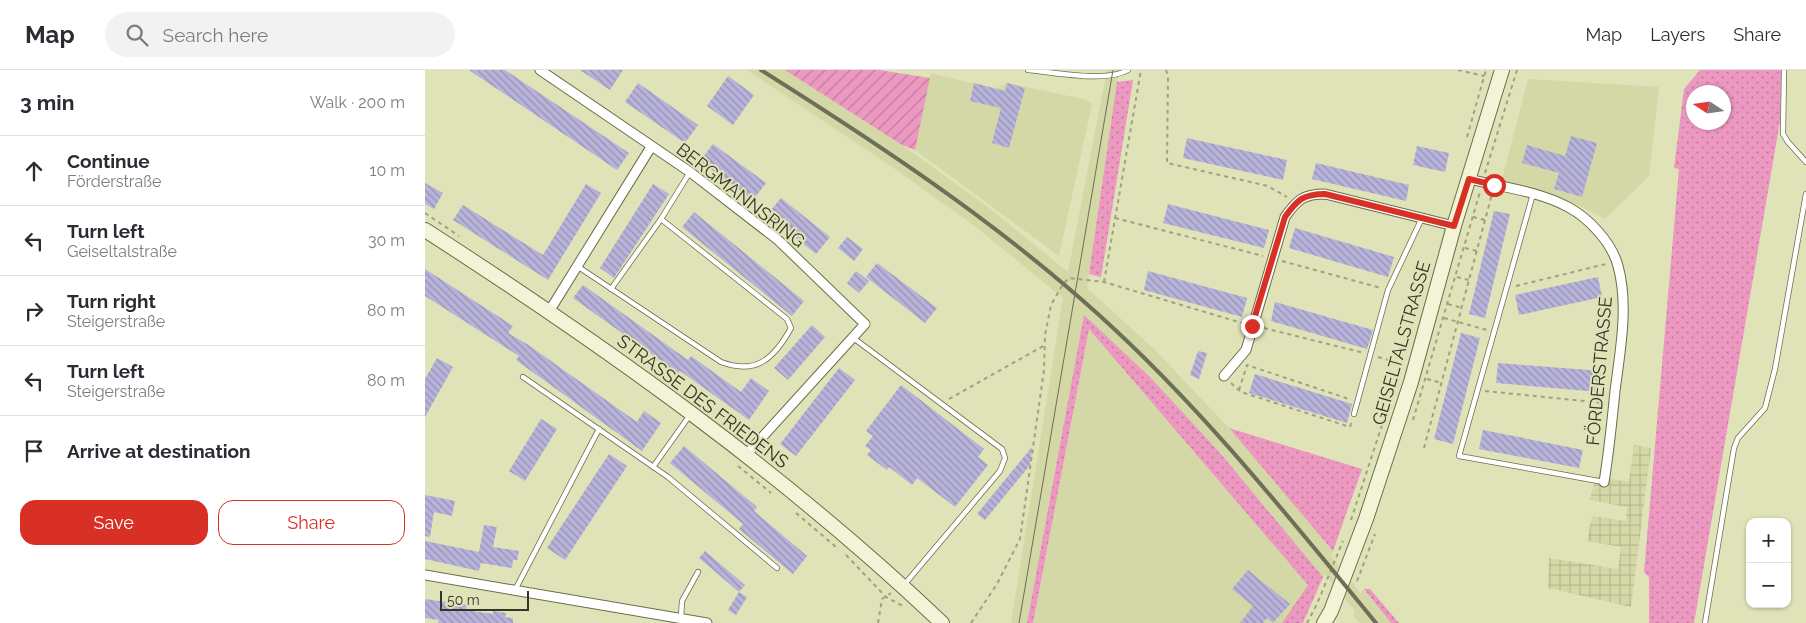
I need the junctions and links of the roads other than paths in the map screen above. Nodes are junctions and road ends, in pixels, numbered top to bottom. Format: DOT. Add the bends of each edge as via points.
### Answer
graph roads {
  1 [pos="540,70"];
  2 [pos="1028,70"];
  3 [pos="1128,70"];
  4 [pos="1502,70"];
  5 [pos="1784,70"];
  6 [pos="651,147"];
  7 [pos="1806,162"];
  8 [pos="690,172"];
  9 [pos="1469,179"];
  10 [pos="1533,194"];
  11 [pos="1806,194"];
  12 [pos="1422,218"];
  13 [pos="661,219"];
  14 [pos="1454,226"];
  15 [pos="425,230"];
  16 [pos="577,266"];
  17 [pos="611,289"];
  18 [pos="550,310"];
  19 [pos="853,337"];
  20 [pos="1224,376"];
  21 [pos="523,377"];
  22 [pos="692,413"];
  23 [pos="1354,414"];
  24 [pos="599,429"];
  25 [pos="746,456"];
  26 [pos="653,467"];
  27 [pos="1604,482"];
  28 [pos="777,568"];
  29 [pos="698,572"];
  30 [pos="425,575"];
  31 [pos="903,586"];
  32 [pos="514,591"];
  33 [pos="681,619"];
  34 [pos="707,623"];
  35 [pos="942,623"];
  36 [pos="1324,623"];
  37 [pos="1705,623"];
  1 -- 6 [label="street, BERGMANNSRING"];
  2 -- 3 [label="lane" via="1103,76"];
  4 -- 9 [label="street, GEISELTALSTRASSE"];
  5 -- 7 [label="lane" via="1783,134"];
  6 -- 8 [label="street, BERGMANNSRING"];
  6 -- 16 [label="street"];
  8 -- 13 [label="lane"];
  8 -- 19 [label="street, BERGMANNSRING" via="778,240 865,324"];
  9 -- 10 [label="street, FÖRDERSTRASSE"];
  9 -- 14 [label="street, GEISELTALSTRASSE"];
  10 -- 27 [label="street, FÖRDERSTRASSE" via="1569,207 1589,223 1606,242 1616,261 1623,294 1620,352"];
  10 -- 27 [label="lane" via="1459,456"];
  11 -- 37 [label="lane" via="1765,408 1738,438 1734,448"];
  12 -- 14 [label="street"];
  12 -- 20 [label="street" via="1325,194 1309,194 1295,202 1285,217 1246,350"];
  12 -- 23 [label="lane" via="1388,290"];
  13 -- 17 [label="lane"];
  13 -- 17 [label="lane" via="787,319 791,328 782,343 762,363 737,368 721,362"];
  14 -- 36 [label="street, GEISELTALSTRASSE" via="1411,382 1366,519"];
  15 -- 18 [label="street, STRASSE DES FRIEDENS"];
  16 -- 17 [label="lane"];
  16 -- 18 [label="street"];
  18 -- 22 [label="street, STRASSE DES FRIEDENS"];
  19 -- 25 [label="street, BERGMANNSRING"];
  19 -- 31 [label="lane" via="1002,449 1005,458 1000,471"];
  21 -- 24 [label="lane"];
  22 -- 25 [label="street, STRASSE DES FRIEDENS"];
  22 -- 26 [label="lane"];
  24 -- 26 [label="lane"];
  24 -- 32 [label="lane"];
  25 -- 31 [label="street, STRASSE DES FRIEDENS"];
  26 -- 28 [label="lane"];
  29 -- 33 [label="lane" via="682,601"];
  30 -- 32 [label="street"];
  31 -- 35 [label="street, STRASSE DES FRIEDENS"];
  32 -- 33 [label="street"];
  33 -- 34 [label="street"];
}
